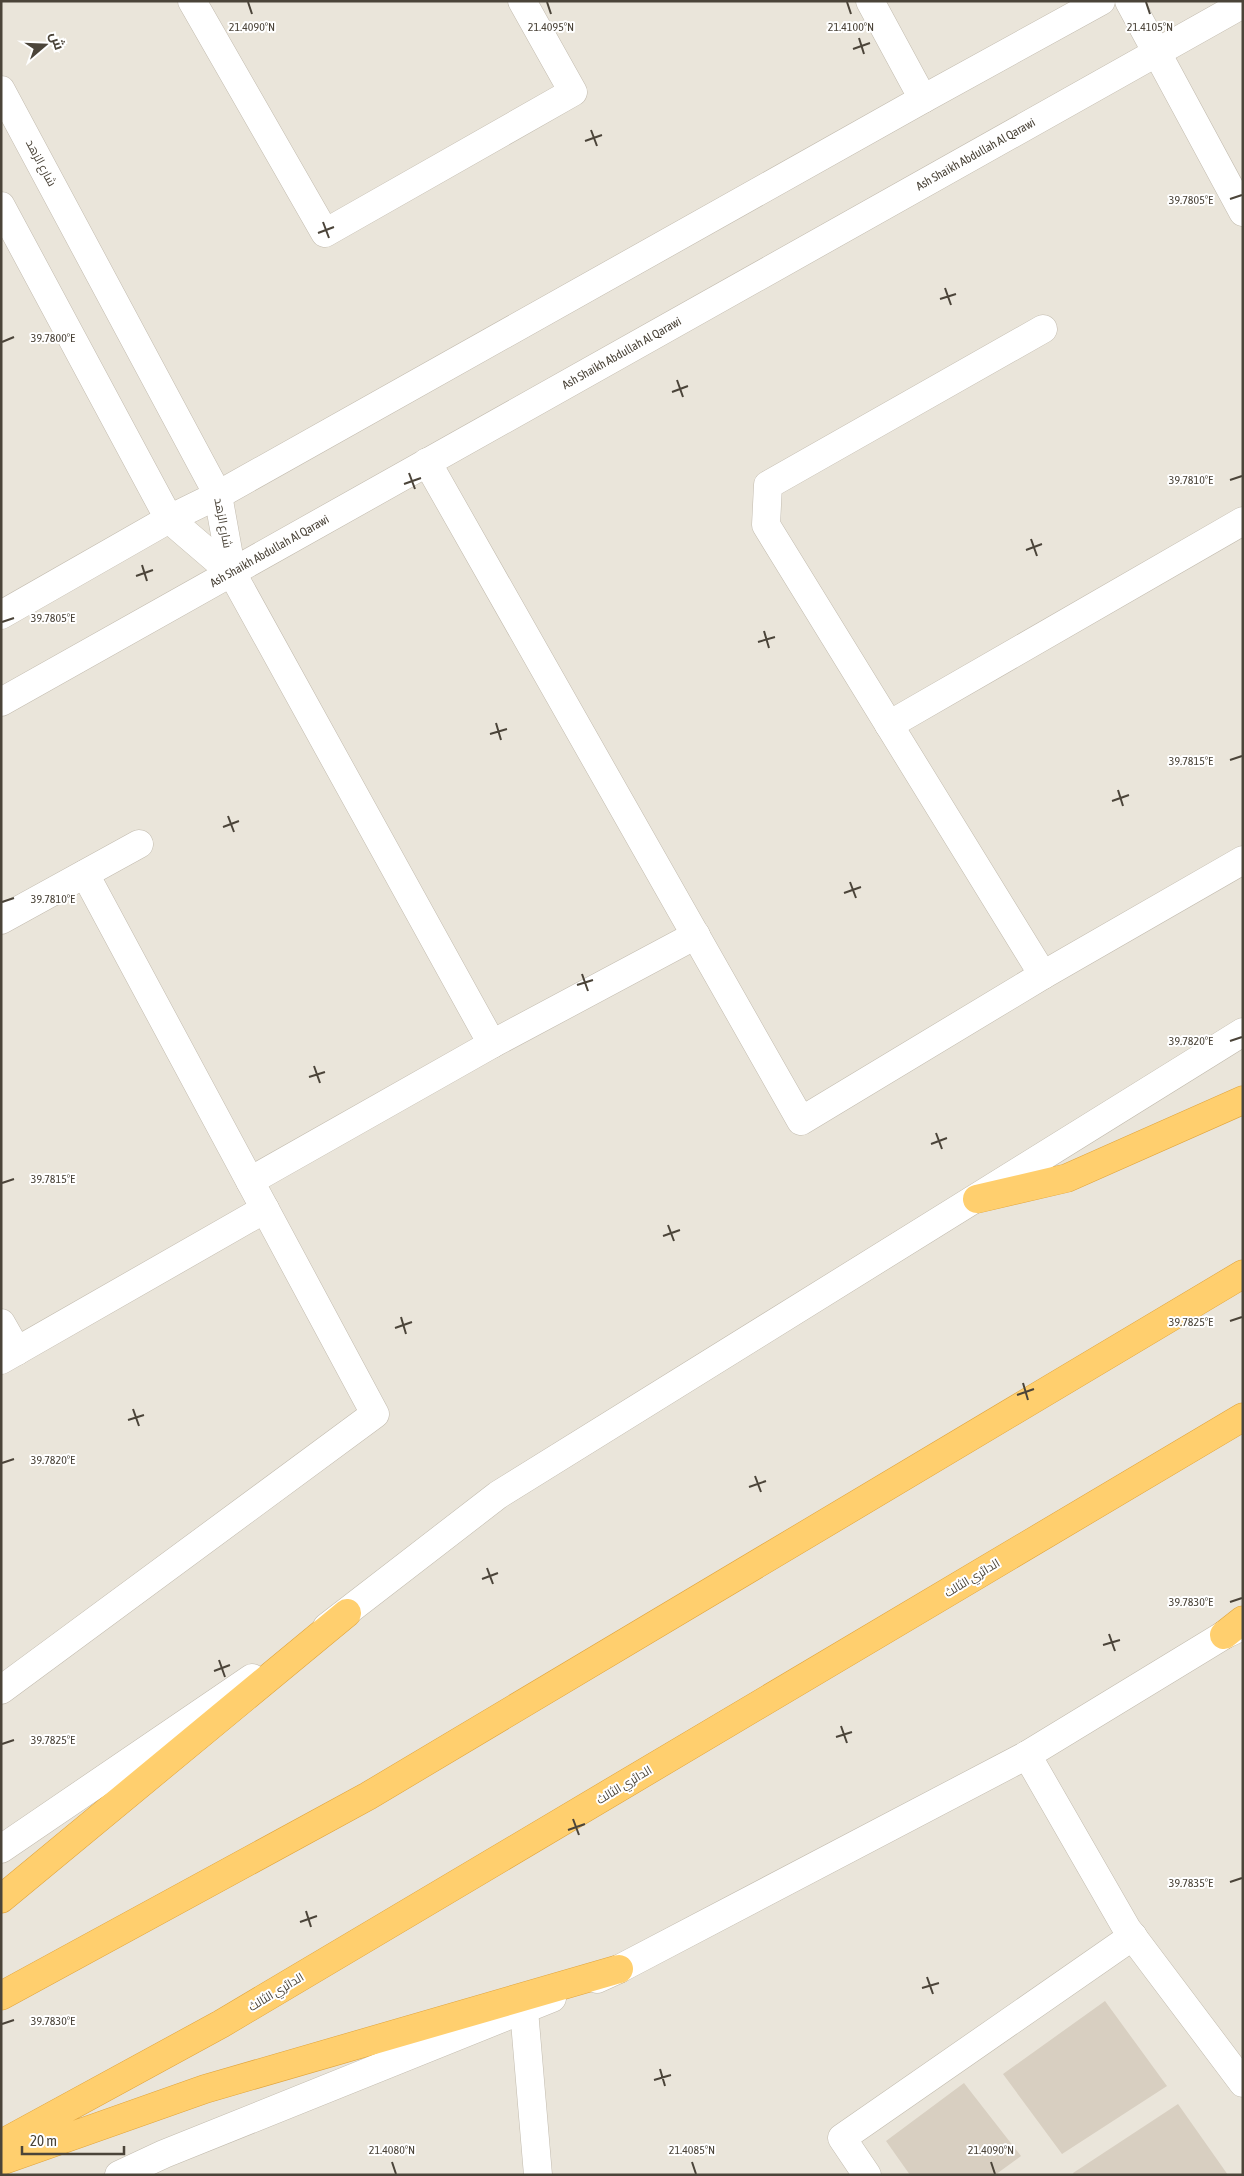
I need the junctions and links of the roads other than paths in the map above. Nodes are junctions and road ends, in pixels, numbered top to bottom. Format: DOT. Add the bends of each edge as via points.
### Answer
graph roads {
  1 [pos="192,1"];
  2 [pos="522,1"];
  3 [pos="870,1"];
  4 [pos="1101,1"];
  5 [pos="1129,1"];
  6 [pos="1239,8"];
  7 [pos="1156,53"];
  8 [pos="1,90"];
  9 [pos="923,98"];
  10 [pos="1,206"];
  11 [pos="1243,212"];
  12 [pos="1043,329"];
  13 [pos="427,462"];
  14 [pos="218,495"];
  15 [pos="169,519"];
  16 [pos="1243,522"];
  17 [pos="232,573"];
  18 [pos="1,615"];
  19 [pos="1,702"];
  20 [pos="889,725"];
  21 [pos="139,844"];
  22 [pos="1243,860"];
  23 [pos="85,874"];
  24 [pos="1,920"];
  25 [pos="696,935"];
  26 [pos="1043,976"];
  27 [pos="1243,1032"];
  28 [pos="492,1044"];
  29 [pos="1243,1100"];
  30 [pos="250,1181"];
  31 [pos="977,1199"];
  32 [pos="265,1209"];
  33 [pos="1243,1274"];
  34 [pos="1,1323"];
  35 [pos="9,1356"];
  36 [pos="1243,1417"];
  37 [pos="347,1614"];
  38 [pos="1236,1627"];
  39 [pos="1,1690"];
  40 [pos="1027,1755"];
  41 [pos="1,1849"];
  42 [pos="1,1899"];
  43 [pos="1132,1936"];
  44 [pos="619,1969"];
  45 [pos="1,1996"];
  46 [pos="524,2010"];
  47 [pos="1242,2082"];
  48 [pos="1,2144"];
  49 [pos="1,2161"];
  50 [pos="165,2165"];
  51 [pos="119,2175"];
  52 [pos="538,2175"];
  53 [pos="867,2175"];
  1 -- 2 [label="street" via="325,233 573,92"];
  3 -- 9 [label="street"];
  4 -- 9 [label="street"];
  5 -- 7 [label="street"];
  6 -- 7 [label="street, Ash Shaikh Abdullah Al Qarawi"];
  7 -- 11 [label="street"];
  7 -- 13 [label="street, Ash Shaikh Abdullah Al Qarawi"];
  8 -- 14 [label="street, شارع الزهد"];
  9 -- 14 [label="street"];
  10 -- 15 [label="street, شارع الزهد"];
  12 -- 20 [label="street" via="768,485 766,525"];
  13 -- 17 [label="street, Ash Shaikh Abdullah Al Qarawi"];
  13 -- 25 [label="street"];
  14 -- 15 [label="street"];
  14 -- 17 [label="street, شارع الزهد"];
  15 -- 17 [label="street, شارع الزهد"];
  15 -- 18 [label="street"];
  16 -- 20 [label="street"];
  17 -- 19 [label="street, Ash Shaikh Abdullah Al Qarawi"];
  17 -- 28 [label="street"];
  20 -- 26 [label="street"];
  21 -- 23 [label="street"];
  22 -- 26 [label="street"];
  23 -- 24 [label="street"];
  23 -- 30 [label="street"];
  25 -- 26 [label="street" via="801,1121"];
  25 -- 28 [label="street"];
  27 -- 31 [label="street"];
  28 -- 30 [label="street"];
  29 -- 31 [label="highway" via="1067,1178"];
  30 -- 32 [label="street"];
  31 -- 37 [label="street" via="498,1495"];
  32 -- 35 [label="street"];
  32 -- 39 [label="street" via="375,1414"];
  33 -- 45 [label="highway" via="368,1796"];
  34 -- 35 [label="street"];
  36 -- 48 [label="highway, الدائري الثالث" via="221,2024"];
  37 -- 41 [label="street"];
  37 -- 42 [label="highway"];
  38 -- 40 [label="street"];
  40 -- 43 [label="street"];
  40 -- 44 [label="street"];
  43 -- 47 [label="street"];
  43 -- 53 [label="street" via="842,2138"];
  44 -- 46 [label="street"];
  44 -- 49 [label="highway" via="205,2089"];
  46 -- 50 [label="street"];
  46 -- 52 [label="street"];
  50 -- 51 [label="street"];
}
